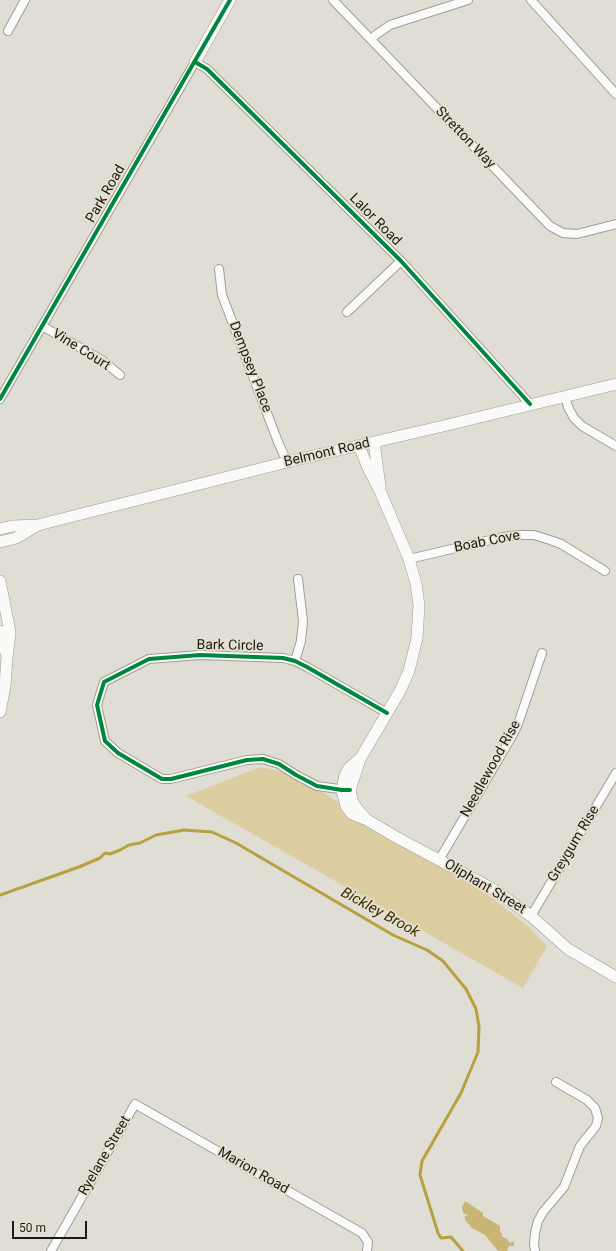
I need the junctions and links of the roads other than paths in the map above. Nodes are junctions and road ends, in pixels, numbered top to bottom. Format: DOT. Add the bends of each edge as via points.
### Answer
graph roads {
  1 [pos="26,0"];
  2 [pos="230,0"];
  3 [pos="333,0"];
  4 [pos="468,0"];
  5 [pos="531,0"];
  6 [pos="8,31"];
  7 [pos="371,39"];
  8 [pos="195,62"];
  9 [pos="616,94"];
  10 [pos="616,224"];
  11 [pos="401,261"];
  12 [pos="220,269"];
  13 [pos="347,312"];
  14 [pos="42,326"];
  15 [pos="120,374"];
  16 [pos="616,384"];
  17 [pos="565,396"];
  18 [pos="0,399"];
  19 [pos="530,404"];
  20 [pos="374,442"];
  21 [pos="359,446"];
  22 [pos="616,446"];
  23 [pos="287,462"];
  24 [pos="380,491"];
  25 [pos="38,525"];
  26 [pos="0,529"];
  27 [pos="0,542"];
  28 [pos="409,559"];
  29 [pos="606,571"];
  30 [pos="298,579"];
  31 [pos="0,581"];
  32 [pos="0,631"];
  33 [pos="542,652"];
  34 [pos="7,657"];
  35 [pos="295,661"];
  36 [pos="0,712"];
  37 [pos="387,713"];
  38 [pos="616,773"];
  39 [pos="346,790"];
  40 [pos="439,860"];
  41 [pos="531,916"];
  42 [pos="616,977"];
  43 [pos="556,1082"];
  44 [pos="135,1104"];
  45 [pos="51,1251"];
  46 [pos="367,1251"];
  47 [pos="535,1251"];
  1 -- 6 [label="street"];
  2 -- 8 [label="street, Park Road"];
  3 -- 7 [label="street, Stretton Way"];
  4 -- 7 [label="street" via="390,25"];
  5 -- 9 [label="street"];
  7 -- 10 [label="street, Stretton Way" via="550,226 563,233 577,234"];
  8 -- 11 [label="street, Lalor Road" via="207,69"];
  8 -- 14 [label="street, Park Road"];
  11 -- 13 [label="street"];
  11 -- 19 [label="street, Lalor Road"];
  12 -- 23 [label="street, Dempsey Place" via="222,295"];
  14 -- 15 [label="street, Vine Court" via="102,360"];
  14 -- 18 [label="street, Park Road"];
  16 -- 17 [label="street, Belmont Road"];
  17 -- 19 [label="street, Belmont Road"];
  17 -- 22 [label="street" via="574,418 582,426"];
  19 -- 20 [label="street, Belmont Road"];
  20 -- 21 [label="street, Belmont Road"];
  20 -- 24 [label="street"];
  21 -- 23 [label="street, Belmont Road"];
  21 -- 24 [label="street"];
  23 -- 25 [label="street, Belmont Road"];
  24 -- 28 [label="street"];
  25 -- 26 [label="street, Belmont Road"];
  25 -- 27 [label="street, Belmont Road" via="16,538"];
  28 -- 29 [label="street, Boab Cove" via="503,537 534,535 561,544"];
  28 -- 37 [label="street" via="419,606 417,638 409,671"];
  30 -- 35 [label="street" via="304,621"];
  31 -- 34 [label="street" via="10,632"];
  32 -- 34 [label="street"];
  33 -- 40 [label="street, Needlewood Rise" via="518,724"];
  34 -- 36 [label="street" via="6,686"];
  35 -- 37 [label="street, Bark Circle"];
  35 -- 39 [label="street, Bark Circle" via="283,658 200,655 149,659 104,682 97,705 105,741 118,754 162,779 247,760 263,759 279,764 317,786"];
  37 -- 39 [label="street" via="360,759 345,775"];
  38 -- 41 [label="street, Greygum Rise"];
  39 -- 40 [label="street, Oliphant Street" via="346,806 352,814 368,820"];
  40 -- 41 [label="street, Oliphant Street" via="493,890"];
  41 -- 42 [label="street, Oliphant Street" via="568,949"];
  43 -- 47 [label="street" via="587,1100 595,1108 598,1118 596,1126 580,1146 564,1187 538,1221"];
  44 -- 45 [label="street, Ryelane Street"];
  44 -- 46 [label="street, Marion Road" via="362,1233 368,1242"];
}
